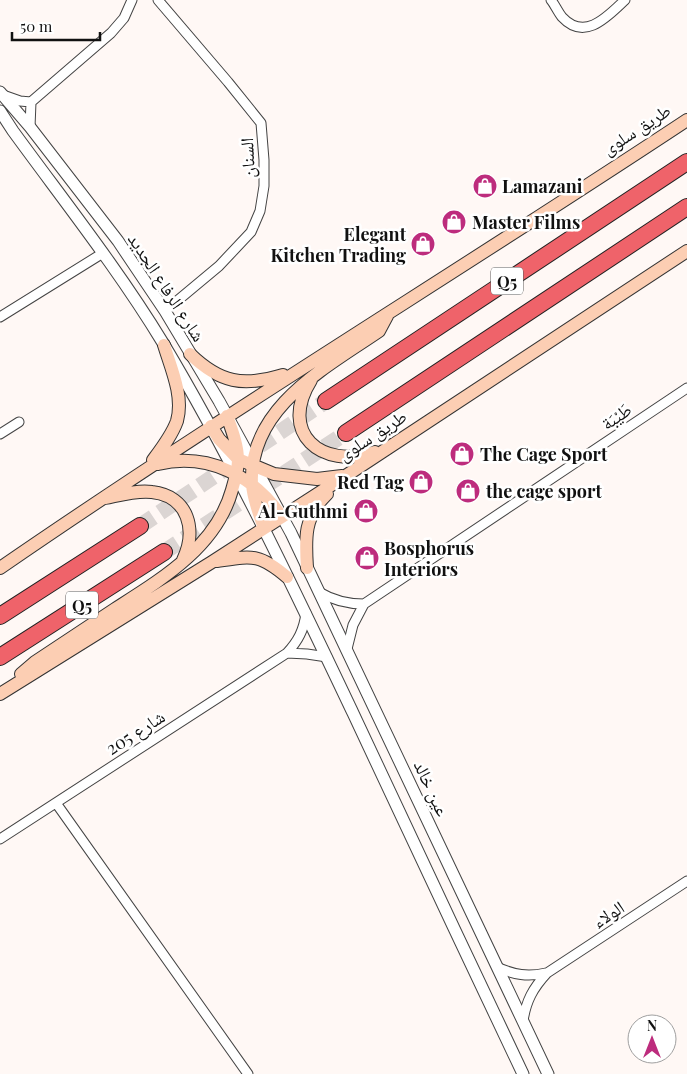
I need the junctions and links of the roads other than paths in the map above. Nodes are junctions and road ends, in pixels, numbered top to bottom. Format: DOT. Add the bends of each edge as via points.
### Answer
graph roads {
  1 [pos="132,0"];
  2 [pos="158,0"];
  3 [pos="551,0"];
  4 [pos="625,0"];
  5 [pos="1,93"];
  6 [pos="31,102"];
  7 [pos="0,111"];
  8 [pos="687,120"];
  9 [pos="30,127"];
  10 [pos="687,162"];
  11 [pos="687,207"];
  12 [pos="687,251"];
  13 [pos="103,253"];
  14 [pos="165,311"];
  15 [pos="389,314"];
  16 [pos="0,316"];
  17 [pos="164,345"];
  18 [pos="190,354"];
  19 [pos="297,370"];
  20 [pos="314,376"];
  21 [pos="687,388"];
  22 [pos="326,401"];
  23 [pos="227,416"];
  24 [pos="19,422"];
  25 [pos="211,426"];
  26 [pos="0,434"];
  27 [pos="346,434"];
  28 [pos="388,448"];
  29 [pos="238,459"];
  30 [pos="254,465"];
  31 [pos="148,466"];
  32 [pos="236,475"];
  33 [pos="347,475"];
  34 [pos="252,484"];
  35 [pos="98,500"];
  36 [pos="282,517"];
  37 [pos="140,526"];
  38 [pos="264,528"];
  39 [pos="164,552"];
  40 [pos="182,562"];
  41 [pos="212,562"];
  42 [pos="1,566"];
  43 [pos="307,568"];
  44 [pos="287,577"];
  45 [pos="318,591"];
  46 [pos="364,604"];
  47 [pos="306,613"];
  48 [pos="0,616"];
  49 [pos="347,649"];
  50 [pos="287,654"];
  51 [pos="0,658"];
  52 [pos="326,658"];
  53 [pos="0,694"];
  54 [pos="56,803"];
  55 [pos="0,839"];
  56 [pos="687,881"];
  57 [pos="497,967"];
  58 [pos="547,973"];
  59 [pos="523,1021"];
  60 [pos="248,1074"];
  61 [pos="523,1074"];
  62 [pos="548,1074"];
  1 -- 6 [label="street" via="124,18 111,33"];
  2 -- 14 [label="street, السنان" via="261,123 264,160 260,211 251,232 219,266"];
  3 -- 4 [label="street" via="562,17 580,28 603,22"];
  5 -- 6 [label="street"];
  5 -- 9 [label="street, شارع الرفاع الجديد"];
  6 -- 9 [label="street"];
  7 -- 13 [label="street, شارع الرفاع الجديد"];
  8 -- 15 [label="main road, طريق سلوى"];
  9 -- 14 [label="street, شارع الرفاع الجديد" via="118,242"];
  10 -- 22 [label="highway, Q5"];
  11 -- 27 [label="highway, طريق سلوى / Q5"];
  12 -- 28 [label="main road, طريق سلوى"];
  13 -- 16 [label="street"];
  13 -- 17 [label="street, شارع الرفاع الجديد"];
  14 -- 18 [label="street, شارع الرفاع الجديد"];
  15 -- 19 [label="main road, طريق سلوى"];
  15 -- 20 [label="main road" via="379,331"];
  17 -- 25 [label="street, شارع الرفاع الجديد"];
  17 -- 31 [label="main road" via="179,407 168,440"];
  18 -- 19 [label="main road" via="213,374 236,381 255,381"];
  18 -- 23 [label="street, شارع الرفاع الجديد"];
  19 -- 23 [label="main road, طريق سلوى"];
  20 -- 28 [label="main road" via="300,404 300,422 317,449 327,455 352,458"];
  20 -- 30 [label="main road" via="278,408 263,434"];
  21 -- 46 [label="street, طَيْبَة"];
  23 -- 25 [label="main road, طريق سلوى"];
  23 -- 29 [label="main road"];
  23 -- 30 [label="street, شارع الرفاع الجديد"];
  24 -- 26 [label="street"];
  25 -- 29 [label="main road"];
  25 -- 31 [label="main road, طريق سلوى"];
  25 -- 32 [label="street, شارع الرفاع الجديد"];
  28 -- 33 [label="main road, طريق سلوى"];
  29 -- 30 [label="main road"];
  29 -- 32 [label="main road"];
  30 -- 33 [label="main road" via="284,476 317,479"];
  30 -- 34 [label="main road"];
  30 -- 36 [label="street, شارع الرفاع الجديد"];
  31 -- 32 [label="main road" via="193,460"];
  31 -- 35 [label="main road, طريق سلوى"];
  32 -- 34 [label="main road"];
  32 -- 38 [label="street, شارع الرفاع الجديد"];
  32 -- 40 [label="main road" via="224,514 212,532"];
  33 -- 36 [label="main road, طريق سلوى"];
  33 -- 43 [label="main road" via="312,510 306,540"];
  34 -- 36 [label="main road" via="266,495"];
  34 -- 38 [label="main road"];
  35 -- 40 [label="main road" via="141,492 169,496 187,516 190,527 190,540"];
  35 -- 42 [label="main road, طريق سلوى"];
  36 -- 38 [label="main road, طريق سلوى"];
  36 -- 43 [label="street, عين خالد"];
  37 -- 48 [label="highway, Q5"];
  38 -- 41 [label="main road, طريق سلوى"];
  38 -- 44 [label="street"];
  39 -- 51 [label="highway, Q5"];
  40 -- 53 [label="main road" via="35,662"];
  41 -- 44 [label="main road" via="260,558"];
  41 -- 53 [label="main road, طريق سلوى"];
  43 -- 45 [label="street, عين خالد"];
  44 -- 47 [label="street"];
  45 -- 46 [label="street" via="340,602"];
  45 -- 49 [label="street, عين خالد"];
  46 -- 49 [label="street, طَيْبَة" via="353,625"];
  47 -- 50 [label="street, شارع 205" via="300,636"];
  47 -- 52 [label="street"];
  49 -- 57 [label="street, عين خالد"];
  50 -- 52 [label="street"];
  50 -- 54 [label="street, شارع 205"];
  52 -- 61 [label="street"];
  54 -- 55 [label="street, شارع 205"];
  54 -- 60 [label="street"];
  56 -- 58 [label="street, الولاء"];
  57 -- 58 [label="street, الولاء" via="521,975"];
  57 -- 59 [label="street, عين خالد"];
  58 -- 59 [label="street, الولاء" via="530,995"];
  59 -- 62 [label="street, عين خالد"];
}
